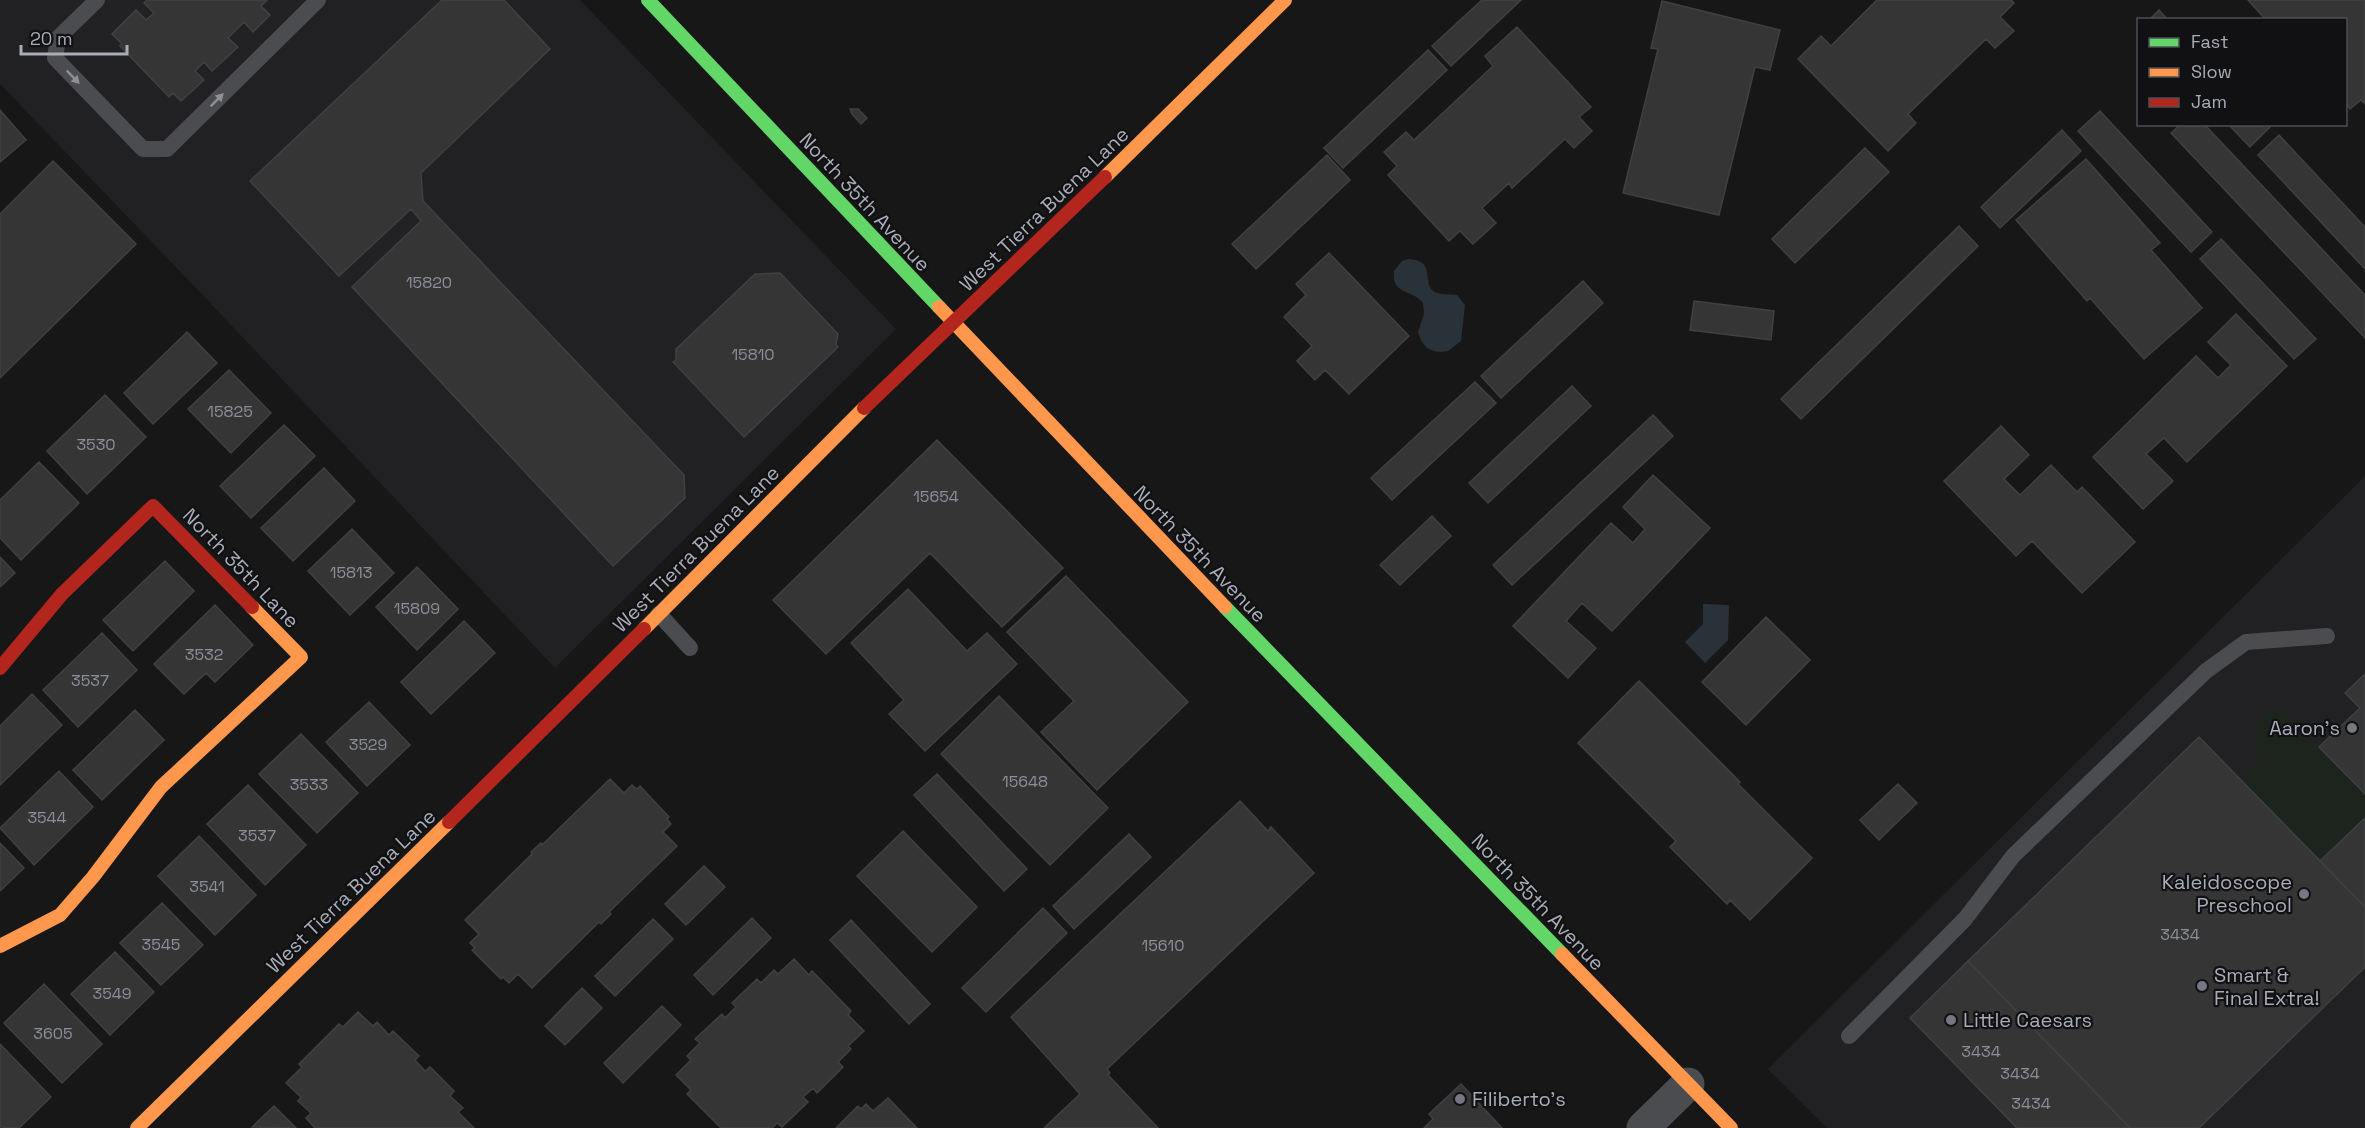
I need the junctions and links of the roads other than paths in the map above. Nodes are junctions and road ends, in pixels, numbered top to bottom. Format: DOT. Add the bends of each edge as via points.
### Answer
graph roads {
  1 [pos="97,0"];
  2 [pos="318,0"];
  3 [pos="648,0"];
  4 [pos="1285,0"];
  5 [pos="953,323"];
  6 [pos="659,614"];
  7 [pos="2327,636"];
  8 [pos="690,648"];
  9 [pos="0,668"];
  10 [pos="0,946"];
  11 [pos="1849,1036"];
  12 [pos="1688,1084"];
  13 [pos="137,1128"];
  14 [pos="1643,1128"];
  15 [pos="1731,1128"];
  1 -- 2 [label="lane, one-way" via="58,38 55,58 143,150 167,149"];
  3 -- 5 [label="street, North 35th Avenue"];
  4 -- 5 [label="street, West Tierra Buena Lane"];
  5 -- 6 [label="street, West Tierra Buena Lane"];
  5 -- 12 [label="street, North 35th Avenue" via="1306,693"];
  6 -- 8 [label="lane"];
  6 -- 13 [label="street, West Tierra Buena Lane"];
  7 -- 11 [label="lane" via="2246,642 2206,671 2013,856 1965,919"];
  9 -- 10 [label="street, North 35th Lane" via="63,594 153,506 301,657 161,787 60,915"];
  12 -- 14 [label="street"];
  12 -- 15 [label="street, North 35th Avenue"];
}
